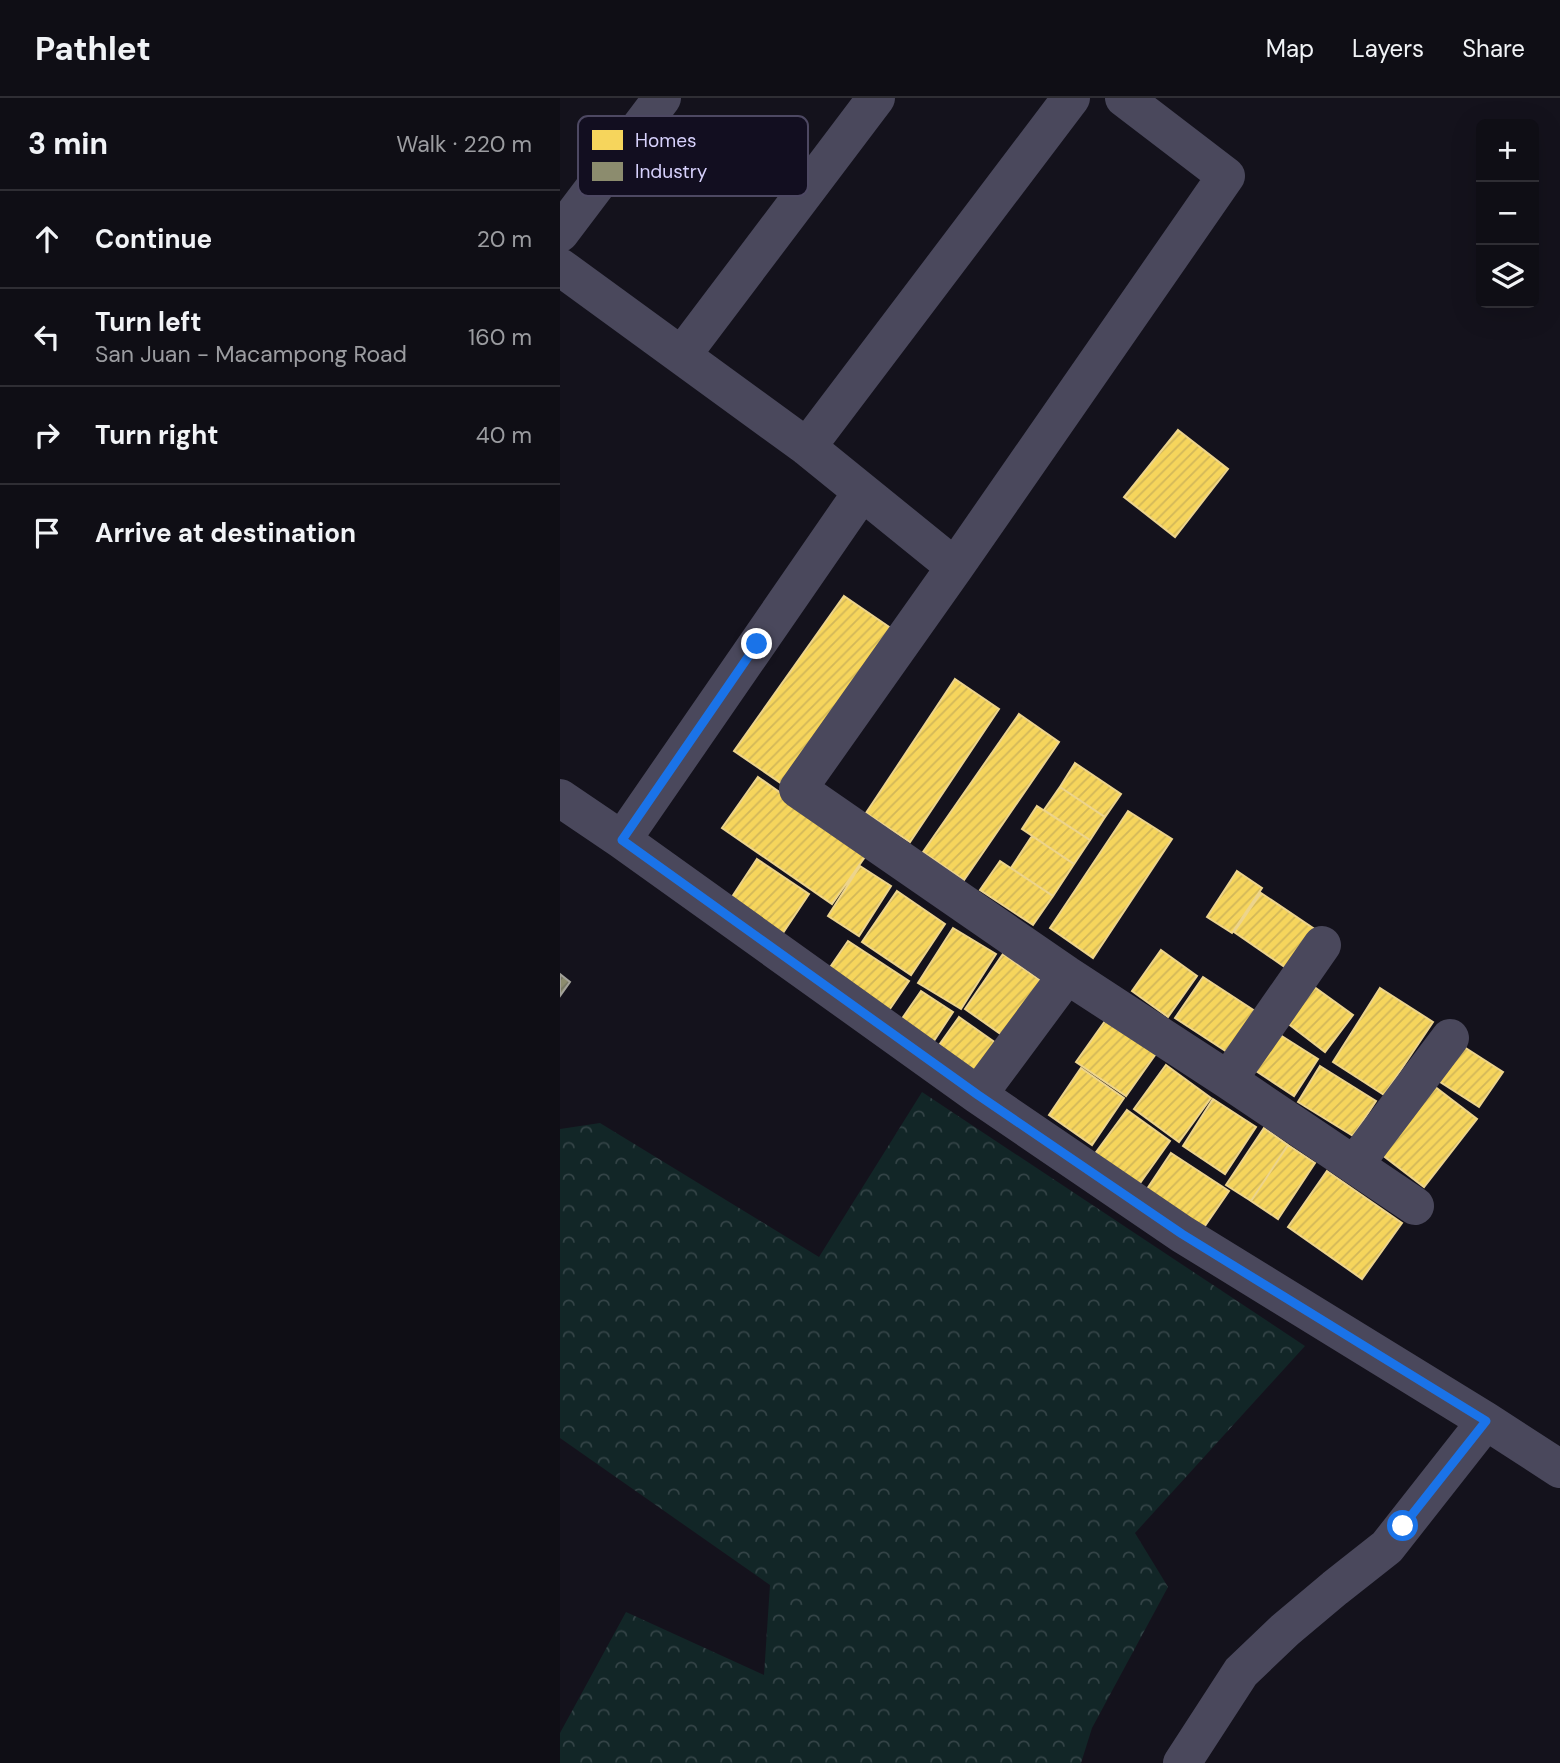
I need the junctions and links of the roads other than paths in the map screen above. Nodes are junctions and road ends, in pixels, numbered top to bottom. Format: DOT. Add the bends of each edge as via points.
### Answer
graph roads {
  1 [pos="662,98"];
  2 [pos="876,98"];
  3 [pos="1071,98"];
  4 [pos="1124,98"];
  5 [pos="648,116"];
  6 [pos="808,188"];
  7 [pos="588,196"];
  8 [pos="802,196"];
  9 [pos="560,233"];
  10 [pos="560,267"];
  11 [pos="682,355"];
  12 [pos="807,447"];
  13 [pos="862,492"];
  14 [pos="955,567"];
  15 [pos="565,814"];
  16 [pos="622,840"];
  17 [pos="1322,945"];
  18 [pos="1067,975"];
  19 [pos="1450,1038"];
  20 [pos="1228,1080"];
  21 [pos="978,1095"];
  22 [pos="1354,1166"];
  23 [pos="1415,1206"];
  24 [pos="1486,1421"];
  25 [pos="1560,1469"];
  26 [pos="1182,1763"];
  1 -- 5 [label="street"];
  2 -- 6 [label="street"];
  3 -- 12 [label="street"];
  4 -- 14 [label="street" via="1226,176"];
  7 -- 9 [label="street"];
  8 -- 11 [label="street"];
  10 -- 11 [label="street"];
  11 -- 12 [label="street"];
  12 -- 13 [label="street"];
  13 -- 14 [label="street"];
  13 -- 16 [label="street"];
  14 -- 18 [label="street" via="798,789"];
  15 -- 16 [label="street"];
  16 -- 21 [label="street"];
  17 -- 20 [label="street"];
  18 -- 20 [label="street"];
  18 -- 21 [label="street"];
  19 -- 22 [label="street"];
  20 -- 22 [label="street"];
  21 -- 24 [label="street" via="1182,1234"];
  22 -- 23 [label="street"];
  24 -- 25 [label="street"];
  24 -- 26 [label="street" via="1387,1547 1241,1672"];
}
